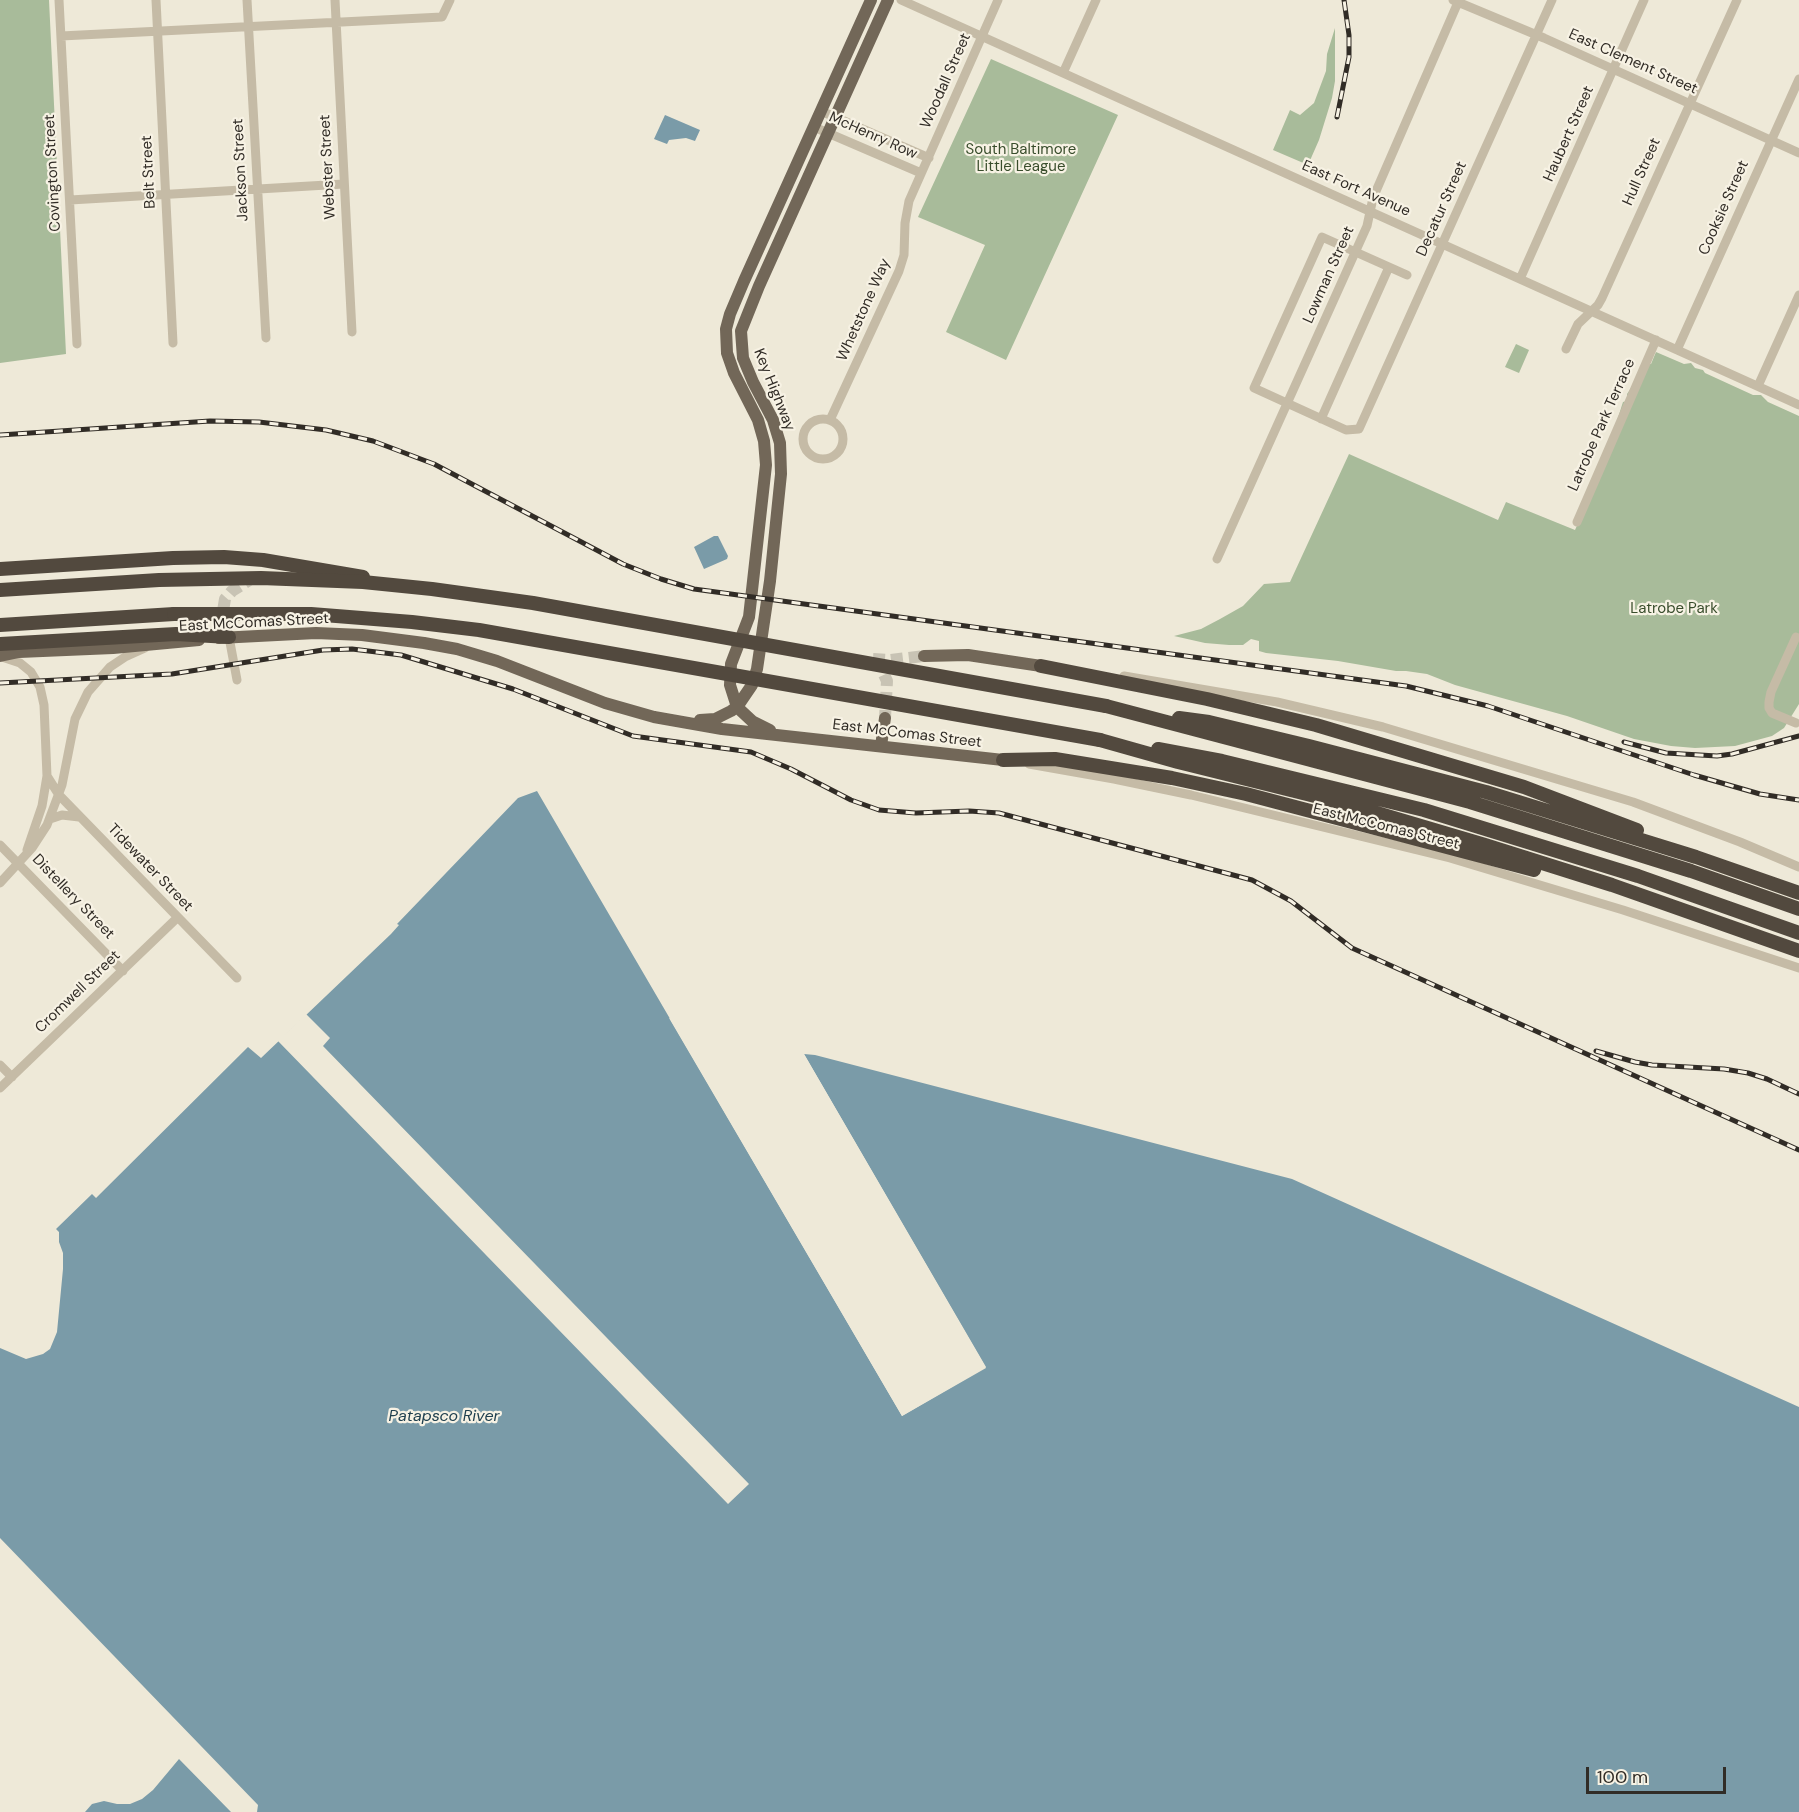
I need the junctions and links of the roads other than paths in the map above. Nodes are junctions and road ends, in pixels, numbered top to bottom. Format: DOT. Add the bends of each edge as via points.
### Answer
graph roads {
  1 [pos="59,0"];
  2 [pos="156,0"];
  3 [pos="247,0"];
  4 [pos="335,0"];
  5 [pos="450,0"];
  6 [pos="871,0"];
  7 [pos="888,0"];
  8 [pos="901,0"];
  9 [pos="998,0"];
  10 [pos="1096,0"];
  11 [pos="1552,0"];
  12 [pos="1644,0"];
  13 [pos="1737,0"];
  14 [pos="1457,1"];
  15 [pos="336,22"];
  16 [pos="248,26"];
  17 [pos="157,31"];
  18 [pos="1536,35"];
  19 [pos="61,36"];
  20 [pos="982,37"];
  21 [pos="1613,69"];
  22 [pos="1063,74"];
  23 [pos="1799,79"];
  24 [pos="1689,104"];
  25 [pos="821,111"];
  26 [pos="836,118"];
  27 [pos="814,127"];
  28 [pos="829,133"];
  29 [pos="1771,140"];
  30 [pos="1799,153"];
  31 [pos="929,158"];
  32 [pos="921,173"];
  33 [pos="344,184"];
  34 [pos="258,189"];
  35 [pos="166,194"];
  36 [pos="70,200"];
  37 [pos="1370,212"];
  38 [pos="1443,244"];
  39 [pos="1355,252"];
  40 [pos="1389,267"];
  41 [pos="1407,275"];
  42 [pos="1520,279"];
  43 [pos="1799,295"];
  44 [pos="1592,311"];
  45 [pos="352,332"];
  46 [pos="266,338"];
  47 [pos="1656,340"];
  48 [pos="173,343"];
  49 [pos="76,344"];
  50 [pos="1566,349"];
  51 [pos="1677,350"];
  52 [pos="1758,386"];
  53 [pos="1288,404"];
  54 [pos="1799,405"];
  55 [pos="1321,419"];
  56 [pos="830,420"];
  57 [pos="1576,522"];
  58 [pos="1217,559"];
  59 [pos="0,569"];
  60 [pos="363,577"];
  61 [pos="0,590"];
  62 [pos="0,625"];
  63 [pos="227,632"];
  64 [pos="1796,637"];
  65 [pos="0,644"];
  66 [pos="156,644"];
  67 [pos="0,656"];
  68 [pos="924,656"];
  69 [pos="1041,666"];
  70 [pos="237,680"];
  71 [pos="1106,706"];
  72 [pos="737,707"];
  73 [pos="885,718"];
  74 [pos="681,721"];
  75 [pos="1796,723"];
  76 [pos="782,735"];
  77 [pos="1100,740"];
  78 [pos="881,746"];
  79 [pos="1003,760"];
  80 [pos="47,776"];
  81 [pos="58,795"];
  82 [pos="79,817"];
  83 [pos="50,819"];
  84 [pos="0,845"];
  85 [pos="1696,857"];
  86 [pos="19,864"];
  87 [pos="1799,867"];
  88 [pos="0,883"];
  89 [pos="1799,893"];
  90 [pos="1678,908"];
  91 [pos="1799,909"];
  92 [pos="177,918"];
  93 [pos="1799,933"];
  94 [pos="1799,951"];
  95 [pos="1799,968"];
  96 [pos="123,971"];
  97 [pos="237,978"];
  98 [pos="0,1065"];
  99 [pos="12,1077"];
  100 [pos="0,1088"];
  1 -- 19 [label="street, Covington Street"];
  2 -- 17 [label="street, Belt Street"];
  3 -- 16 [label="street, Jackson Street"];
  4 -- 15 [label="street, Webster Street"];
  5 -- 15 [label="street" via="442,17"];
  6 -- 25 [label="main road, Key Highway"];
  7 -- 26 [label="main road, Key Highway"];
  8 -- 20 [label="street, East Fort Avenue"];
  9 -- 20 [label="street, Woodall Street"];
  10 -- 22 [label="street"];
  11 -- 18 [label="street, Decatur Street"];
  12 -- 21 [label="street, Haubert Street"];
  13 -- 24 [label="street, Hull Street"];
  14 -- 18 [label="street, East Clement Street"];
  14 -- 37 [label="street, Lowman Street"];
  15 -- 16 [label="street"];
  15 -- 33 [label="street, Webster Street"];
  16 -- 17 [label="street"];
  16 -- 34 [label="street, Jackson Street"];
  17 -- 19 [label="street"];
  17 -- 35 [label="street, Belt Street"];
  18 -- 21 [label="street, East Clement Street"];
  18 -- 38 [label="street, Decatur Street"];
  19 -- 36 [label="street, Covington Street"];
  20 -- 22 [label="street, East Fort Avenue"];
  20 -- 31 [label="street, Woodall Street"];
  21 -- 24 [label="street, East Clement Street"];
  21 -- 42 [label="street, Haubert Street"];
  22 -- 37 [label="street, East Fort Avenue"];
  23 -- 29 [label="street, Cooksie Street"];
  24 -- 29 [label="street, East Clement Street"];
  24 -- 44 [label="street, Hull Street" via="1602,298"];
  25 -- 26 [label="street, McHenry Row"];
  25 -- 27 [label="main road, Key Highway"];
  26 -- 28 [label="main road, Key Highway"];
  26 -- 31 [label="street, McHenry Row"];
  27 -- 28 [label="street, McHenry Row"];
  27 -- 72 [label="main road, Key Highway" via="732,307 726,329 727,353 762,433 766,465 748,617 730,671 731,693"];
  28 -- 32 [label="street, McHenry Row"];
  28 -- 72 [label="main road, Key Highway" via="741,331 743,358 773,420 781,463 757,669 752,685"];
  29 -- 30 [label="street, East Clement Street"];
  29 -- 51 [label="street, Cooksie Street"];
  31 -- 32 [label="street, Woodall Street"];
  32 -- 56 [label="street, Whetstone Way" via="906,211 904,255 899,271"];
  33 -- 34 [label="street"];
  33 -- 45 [label="street, Webster Street"];
  34 -- 35 [label="street"];
  34 -- 46 [label="street, Jackson Street"];
  35 -- 36 [label="street"];
  35 -- 48 [label="street, Belt Street"];
  36 -- 49 [label="street, Covington Street"];
  37 -- 38 [label="street, East Fort Avenue"];
  37 -- 39 [label="street, Lowman Street"];
  38 -- 42 [label="street, East Fort Avenue"];
  38 -- 55 [label="street, Decatur Street" via="1359,429 1346,430"];
  39 -- 40 [label="street"];
  39 -- 53 [label="street, Lowman Street"];
  39 -- 53 [label="street" via="1322,237 1254,388"];
  40 -- 41 [label="street"];
  40 -- 55 [label="street"];
  42 -- 44 [label="street, East Fort Avenue"];
  43 -- 52 [label="street"];
  44 -- 47 [label="street, East Fort Avenue"];
  44 -- 50 [label="street, Hull Street" via="1578,324"];
  47 -- 51 [label="street, East Fort Avenue"];
  47 -- 57 [label="street, Latrobe Park Terrace"];
  51 -- 52 [label="street, East Fort Avenue"];
  52 -- 54 [label="street, East Fort Avenue"];
  53 -- 55 [label="street"];
  53 -- 58 [label="street, Lowman Street"];
  56 -- 56 [label="street" via="815,420 804,432 804,443 814,457 832,456 843,443 842,432"];
  59 -- 60 [label="highway" via="224,557"];
  61 -- 71 [label="highway, bridge" via="239,579 340,581 432,589 533,603"];
  62 -- 77 [label="highway, bridge" via="243,613 412,622 577,646"];
  63 -- 65 [label="highway"];
  63 -- 66 [label="main road, East McComas Street"];
  63 -- 70 [label="street"];
  63 -- 74 [label="main road, East McComas Street" via="338,634 440,645 517,668 614,706"];
  64 -- 75 [label="street" via="1768,702 1772,713"];
  66 -- 67 [label="main road, East McComas Street"];
  66 -- 81 [label="street" via="118,662 88,692 75,719"];
  67 -- 80 [label="street" via="31,672 40,687"];
  68 -- 69 [label="main road" via="968,655"];
  69 -- 85 [label="highway" via="1246,708 1386,745 1561,800"];
  69 -- 87 [label="street" via="1244,695 1372,724 1633,802"];
  71 -- 85 [label="highway" via="1209,722 1365,760 1496,795"];
  71 -- 91 [label="highway" via="1480,804 1692,870"];
  72 -- 74 [label="main road" via="715,719"];
  72 -- 76 [label="main road" via="758,725"];
  73 -- 78 [label="main road"];
  74 -- 76 [label="main road, East McComas Street"];
  76 -- 78 [label="main road, East McComas Street"];
  77 -- 90 [label="highway" via="1389,816"];
  77 -- 93 [label="highway" via="1180,752 1424,810 1638,876"];
  78 -- 79 [label="main road, East McComas Street"];
  79 -- 90 [label="highway" via="1054,759 1208,785"];
  79 -- 95 [label="street, East McComas Street" via="1148,785 1450,858"];
  80 -- 81 [label="street, Tidewater Street"];
  80 -- 86 [label="street" via="37,822"];
  81 -- 82 [label="street, Tidewater Street"];
  81 -- 83 [label="street"];
  82 -- 83 [label="street" via="62,815"];
  82 -- 92 [label="street, Tidewater Street"];
  83 -- 86 [label="street"];
  84 -- 86 [label="street, Distellery Street"];
  85 -- 89 [label="highway"];
  86 -- 88 [label="street"];
  86 -- 96 [label="street, Distellery Street"];
  90 -- 94 [label="highway"];
  92 -- 96 [label="street, Cromwell Street"];
  92 -- 97 [label="street, Tidewater Street"];
  96 -- 99 [label="street, Cromwell Street"];
  98 -- 99 [label="street"];
  99 -- 100 [label="street, Cromwell Street"];
}
